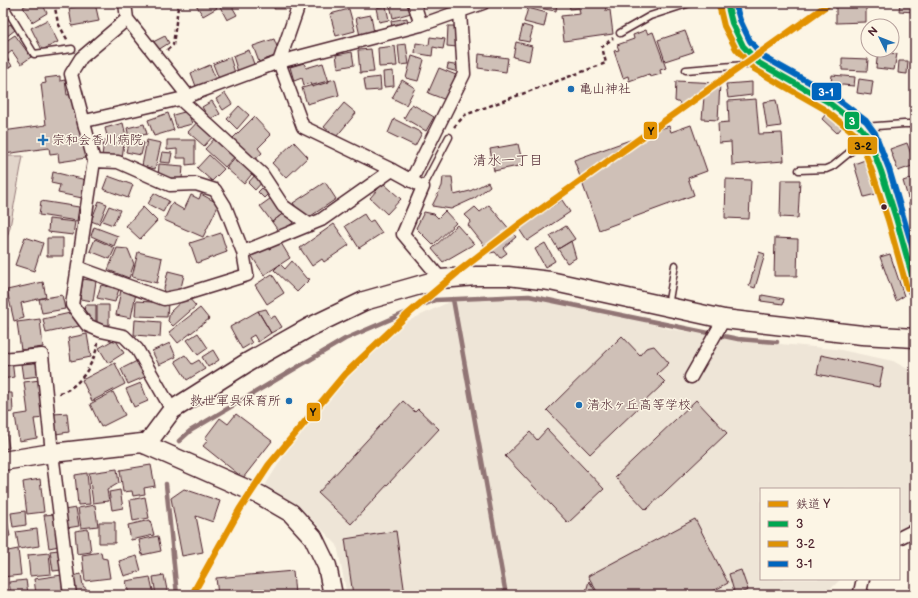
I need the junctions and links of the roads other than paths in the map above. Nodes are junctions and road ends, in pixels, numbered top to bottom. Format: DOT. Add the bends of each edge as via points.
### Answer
graph roads {
  1 [pos="3,3"];
  2 [pos="125,3"];
  3 [pos="297,3"];
  4 [pos="414,3"];
  5 [pos="483,3"];
  6 [pos="690,3"];
  7 [pos="727,3"];
  8 [pos="460,12"];
  9 [pos="127,19"];
  10 [pos="421,25"];
  11 [pos="620,33"];
  12 [pos="72,49"];
  13 [pos="279,62"];
  14 [pos="760,63"];
  15 [pos="686,70"];
  16 [pos="184,98"];
  17 [pos="85,121"];
  18 [pos="915,124"];
  19 [pos="864,132"];
  20 [pos="449,137"];
  21 [pos="94,161"];
  22 [pos="392,170"];
  23 [pos="799,170"];
  24 [pos="411,181"];
  25 [pos="423,187"];
  26 [pos="310,225"];
  27 [pos="243,252"];
  28 [pos="675,265"];
  29 [pos="79,268"];
  30 [pos="441,279"];
  31 [pos="915,286"];
  32 [pos="668,307"];
  33 [pos="724,319"];
  34 [pos="915,338"];
  35 [pos="3,359"];
  36 [pos="691,377"];
  37 [pos="172,410"];
  38 [pos="146,445"];
  39 [pos="52,453"];
  40 [pos="3,461"];
  41 [pos="915,530"];
  42 [pos="900,538"];
  43 [pos="863,580"];
  44 [pos="70,595"];
  45 [pos="333,595"];
  46 [pos="864,595"];
  1 -- 12 [label="lane" via="34,54"];
  2 -- 9 [label="street"];
  3 -- 13 [label="street" via="297,10"];
  4 -- 10 [label="street"];
  5 -- 8 [label="street"];
  6 -- 11 [label="lane" via="650,16"];
  7 -- 14 [label="street" via="732,23 743,46"];
  8 -- 10 [label="street"];
  8 -- 24 [label="street" via="464,74"];
  9 -- 16 [label="street" via="158,58"];
  9 -- 17 [label="street" via="82,58 71,74"];
  10 -- 13 [label="street"];
  13 -- 16 [label="street"];
  13 -- 22 [label="street" via="303,127"];
  14 -- 15 [label="lane"];
  14 -- 19 [label="street" via="828,102"];
  16 -- 17 [label="street"];
  16 -- 26 [label="street" via="262,174 283,206"];
  17 -- 21 [label="street"];
  18 -- 19 [label="lane"];
  19 -- 23 [label="lane" via="833,166 826,169"];
  19 -- 31 [label="street" via="881,171"];
  20 -- 25 [label="lane"];
  21 -- 27 [label="street" via="118,162 170,185 196,184 214,190 225,206"];
  21 -- 29 [label="street"];
  22 -- 24 [label="street"];
  22 -- 26 [label="street"];
  24 -- 25 [label="street"];
  25 -- 30 [label="street" via="403,234"];
  26 -- 27 [label="street"];
  27 -- 29 [label="street" via="247,274 179,296 164,298"];
  28 -- 32 [label="lane"];
  29 -- 37 [label="street" via="72,305 87,325 124,336 137,349"];
  30 -- 32 [label="street" via="476,276 529,278"];
  30 -- 37 [label="street" via="364,301 310,327"];
  32 -- 33 [label="street"];
  33 -- 34 [label="street" via="862,336"];
  33 -- 36 [label="street"];
  35 -- 39 [label="street" via="42,355"];
  37 -- 38 [label="street"];
  38 -- 39 [label="street" via="142,443"];
  38 -- 45 [label="street" via="260,495 291,513 314,537 327,566"];
  39 -- 40 [label="street"];
  39 -- 44 [label="street"];
  41 -- 42 [label="street"];
  43 -- 46 [label="street" via="860,592"];
}
